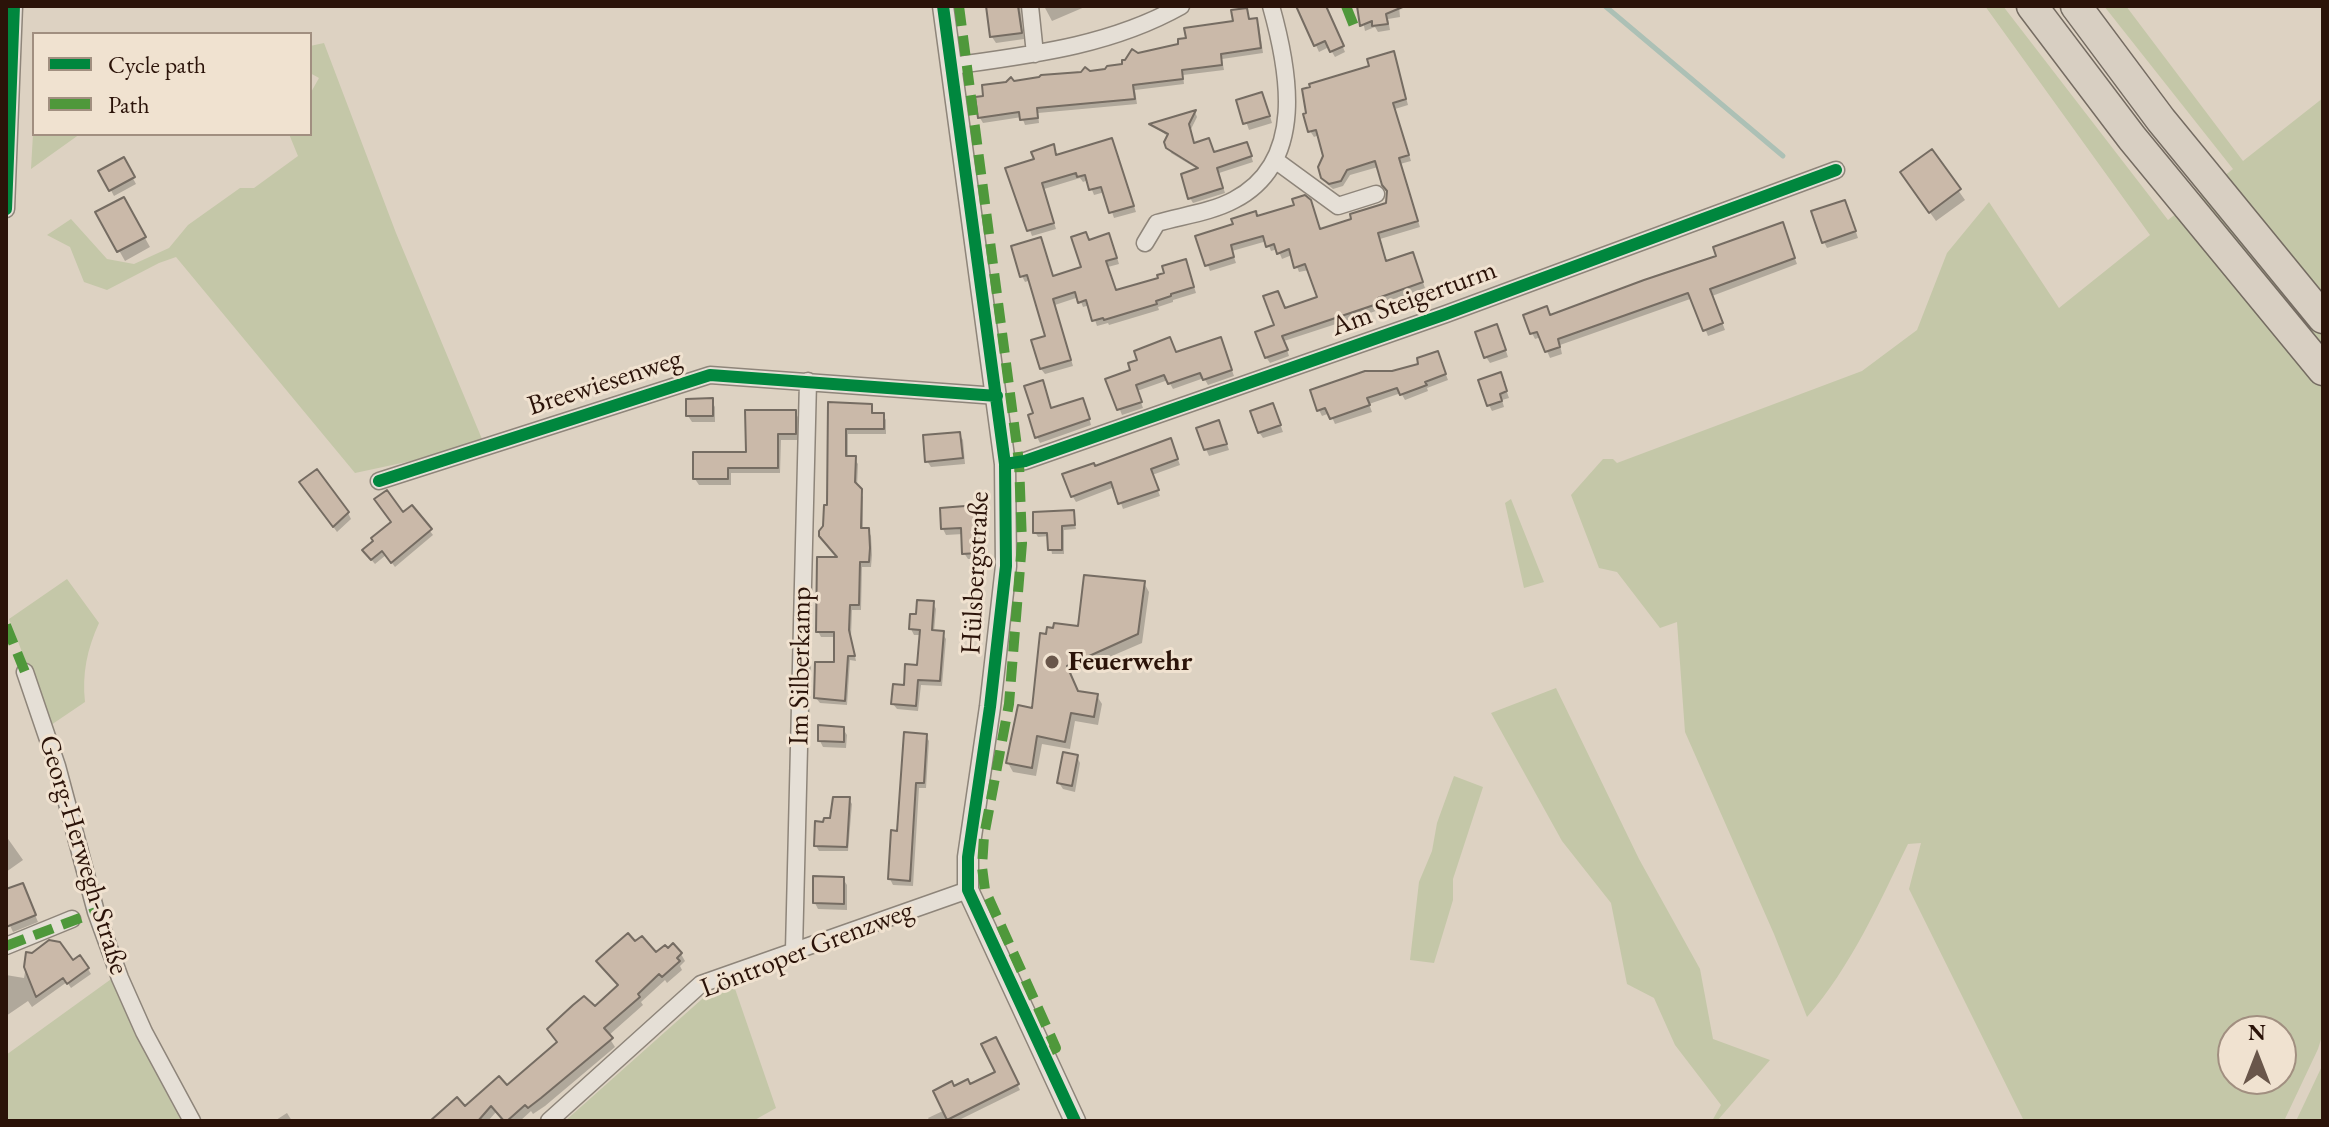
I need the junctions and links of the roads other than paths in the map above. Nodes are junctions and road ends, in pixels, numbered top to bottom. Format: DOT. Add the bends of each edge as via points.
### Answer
graph roads {
  1 [pos="943,6"];
  2 [pos="1030,6"];
  3 [pos="1181,6"];
  4 [pos="1271,6"];
  5 [pos="2032,6"];
  6 [pos="2076,6"];
  7 [pos="11,8"];
  8 [pos="1035,54"];
  9 [pos="951,66"];
  10 [pos="1275,160"];
  11 [pos="1836,170"];
  12 [pos="1376,194"];
  13 [pos="6,209"];
  14 [pos="1145,243"];
  15 [pos="2323,318"];
  16 [pos="2323,370"];
  17 [pos="808,381"];
  18 [pos="997,396"];
  19 [pos="1005,464"];
  20 [pos="379,481"];
  21 [pos="25,672"];
  22 [pos="968,890"];
  23 [pos="72,919"];
  24 [pos="6,946"];
  25 [pos="794,950"];
  26 [pos="192,1121"];
  27 [pos="549,1121"];
  28 [pos="1075,1121"];
  1 -- 9 [label="street, Hülsbergstraße"];
  2 -- 8 [label="street"];
  3 -- 8 [label="street" via="1151,23"];
  4 -- 10 [label="street" via="1288,86 1286,122"];
  5 -- 16 [label="highway" via="2149,159"];
  6 -- 15 [label="highway" via="2161,120"];
  7 -- 13 [label="street"];
  8 -- 9 [label="street"];
  9 -- 18 [label="street, Hülsbergstraße"];
  10 -- 12 [label="street" via="1338,206"];
  10 -- 14 [label="street" via="1260,183 1232,201 1157,223"];
  11 -- 19 [label="street, Am Steigerturm" via="1435,318"];
  17 -- 18 [label="street, Breewiesenweg"];
  17 -- 20 [label="street, Breewiesenweg" via="710,375"];
  17 -- 25 [label="street, Im Silberkamp"];
  18 -- 19 [label="street, Hülsbergstraße"];
  19 -- 22 [label="street, Hülsbergstraße" via="1006,566"];
  21 -- 26 [label="street, Georg-Herwegh-Straße" via="120,978"];
  22 -- 25 [label="street, Löntroper Grenzweg"];
  22 -- 28 [label="street, Hülsbergstraße"];
  23 -- 24 [label="street"];
  25 -- 27 [label="street, Löntroper Grenzweg" via="701,984"];
}
